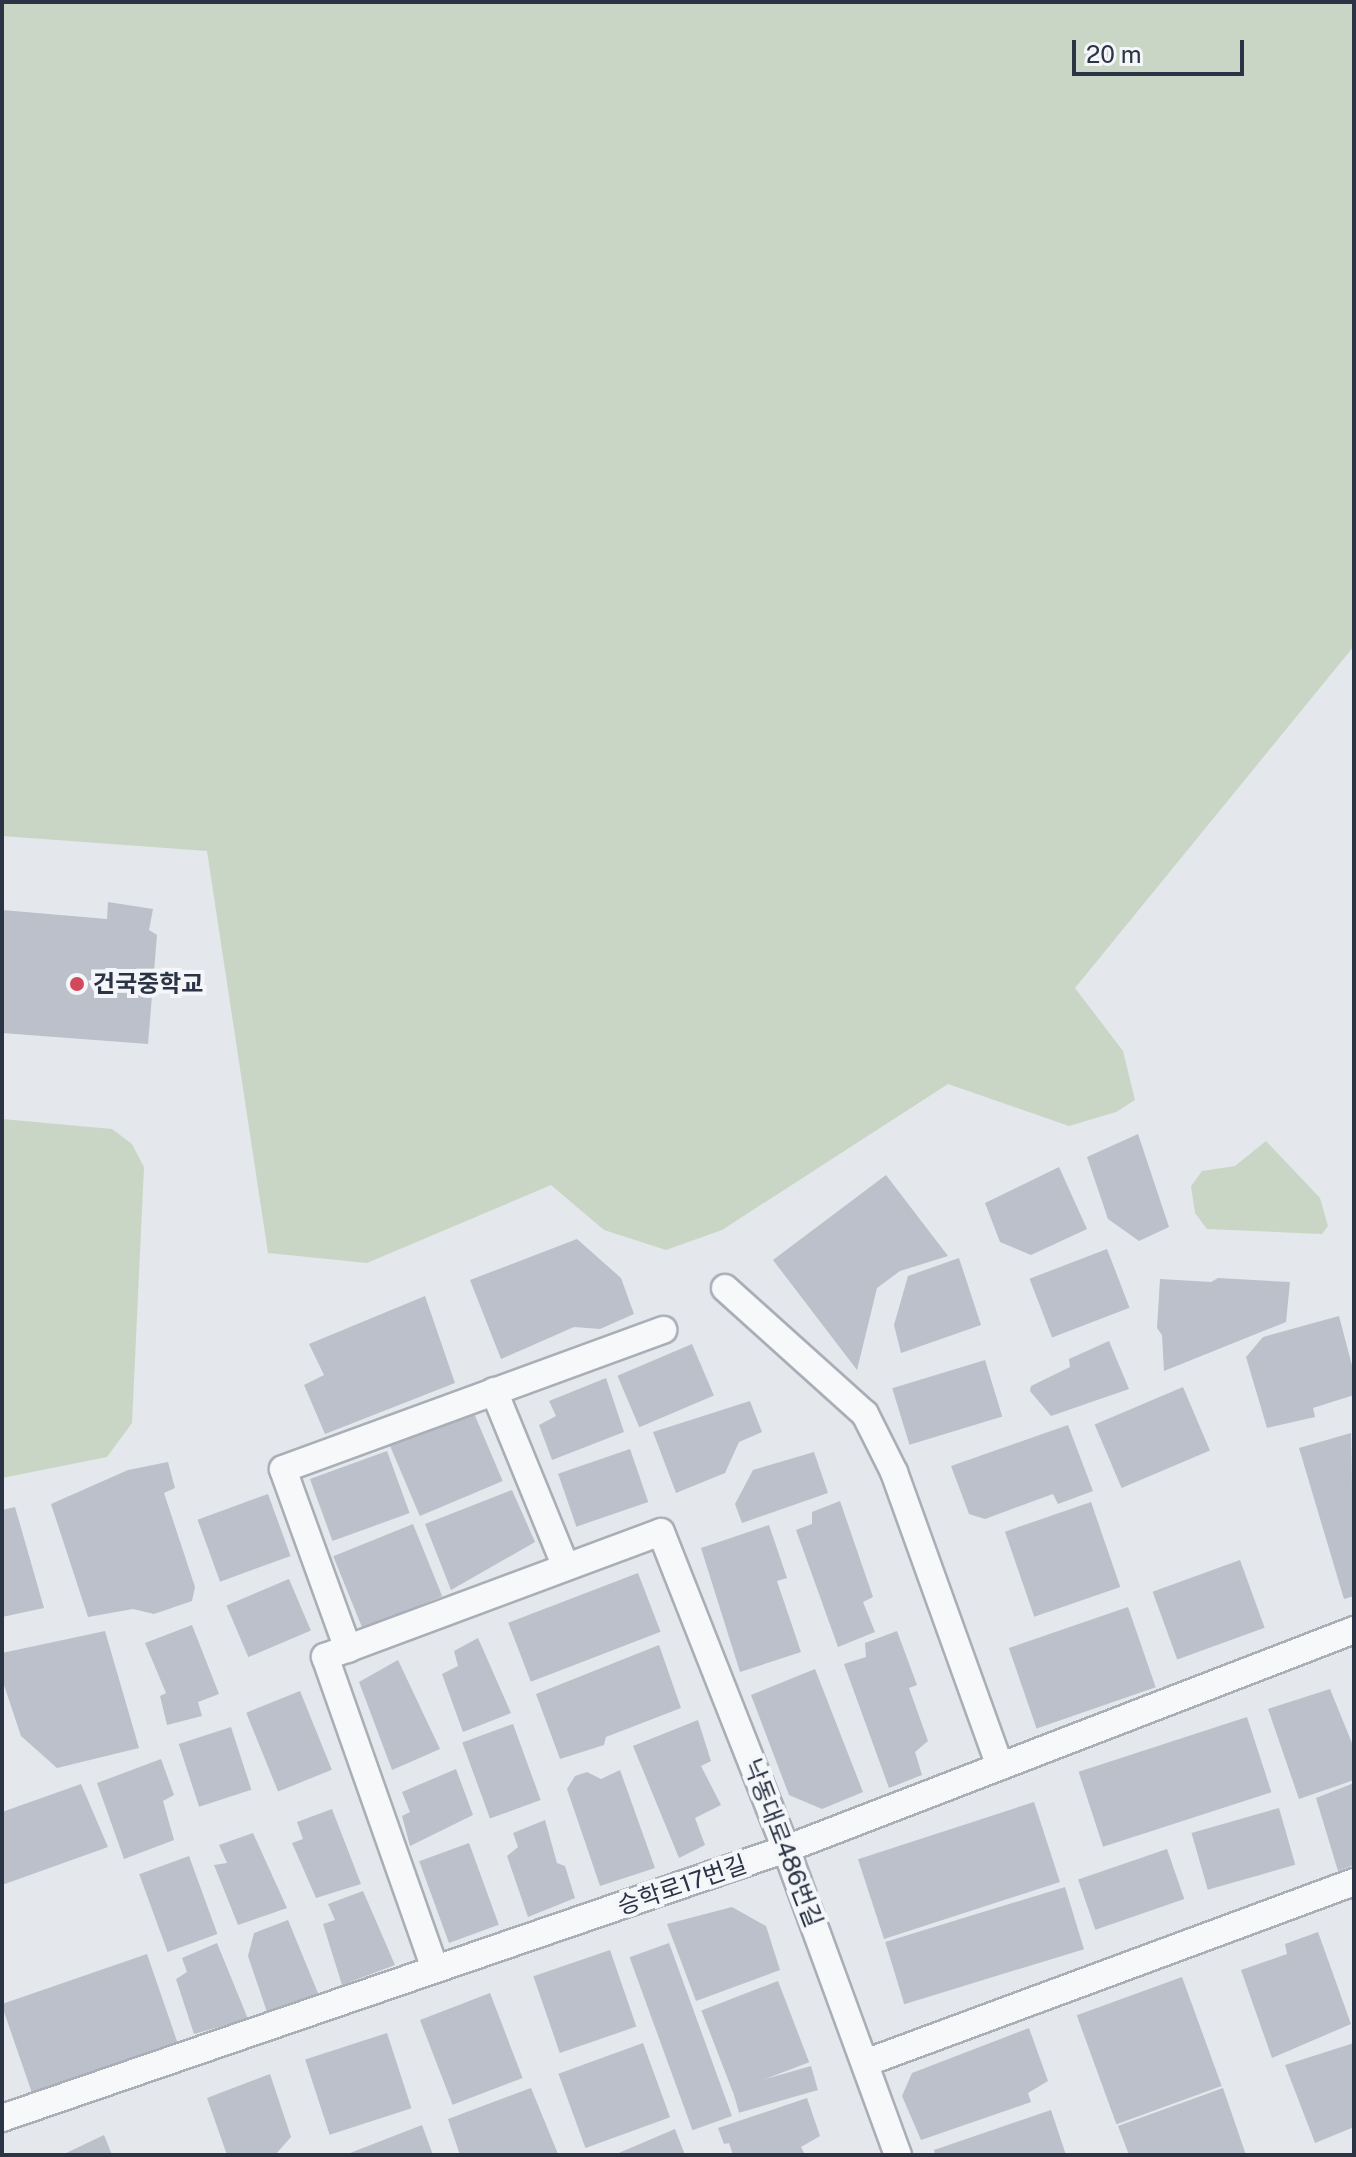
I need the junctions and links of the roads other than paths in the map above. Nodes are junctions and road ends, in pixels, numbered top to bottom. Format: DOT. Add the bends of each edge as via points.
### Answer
graph roads {
  1 [pos="725,1288"];
  2 [pos="663,1330"];
  3 [pos="494,1391"];
  4 [pos="566,1567"];
  5 [pos="1354,1630"];
  6 [pos="348,1649"];
  7 [pos="1000,1766"];
  8 [pos="786,1849"];
  9 [pos="1354,1882"];
  10 [pos="435,1969"];
  11 [pos="865,2063"];
  12 [pos="2,2118"];
  13 [pos="898,2155"];
  1 -- 7 [label="lane" via="865,1414 894,1472"];
  2 -- 3 [label="lane"];
  3 -- 4 [label="lane"];
  3 -- 6 [label="lane" via="283,1469"];
  4 -- 6 [label="lane"];
  4 -- 8 [label="lane, 낙동대로486번길" via="661,1532"];
  5 -- 7 [label="lane, 승학로17번길"];
  6 -- 10 [label="lane" via="325,1657"];
  7 -- 8 [label="lane, 승학로17번길"];
  8 -- 10 [label="lane, 승학로17번길"];
  8 -- 11 [label="lane, 낙동대로486번길"];
  9 -- 11 [label="lane"];
  10 -- 12 [label="lane, 승학로17번길"];
  11 -- 13 [label="lane, 낙동대로486번길"];
}
